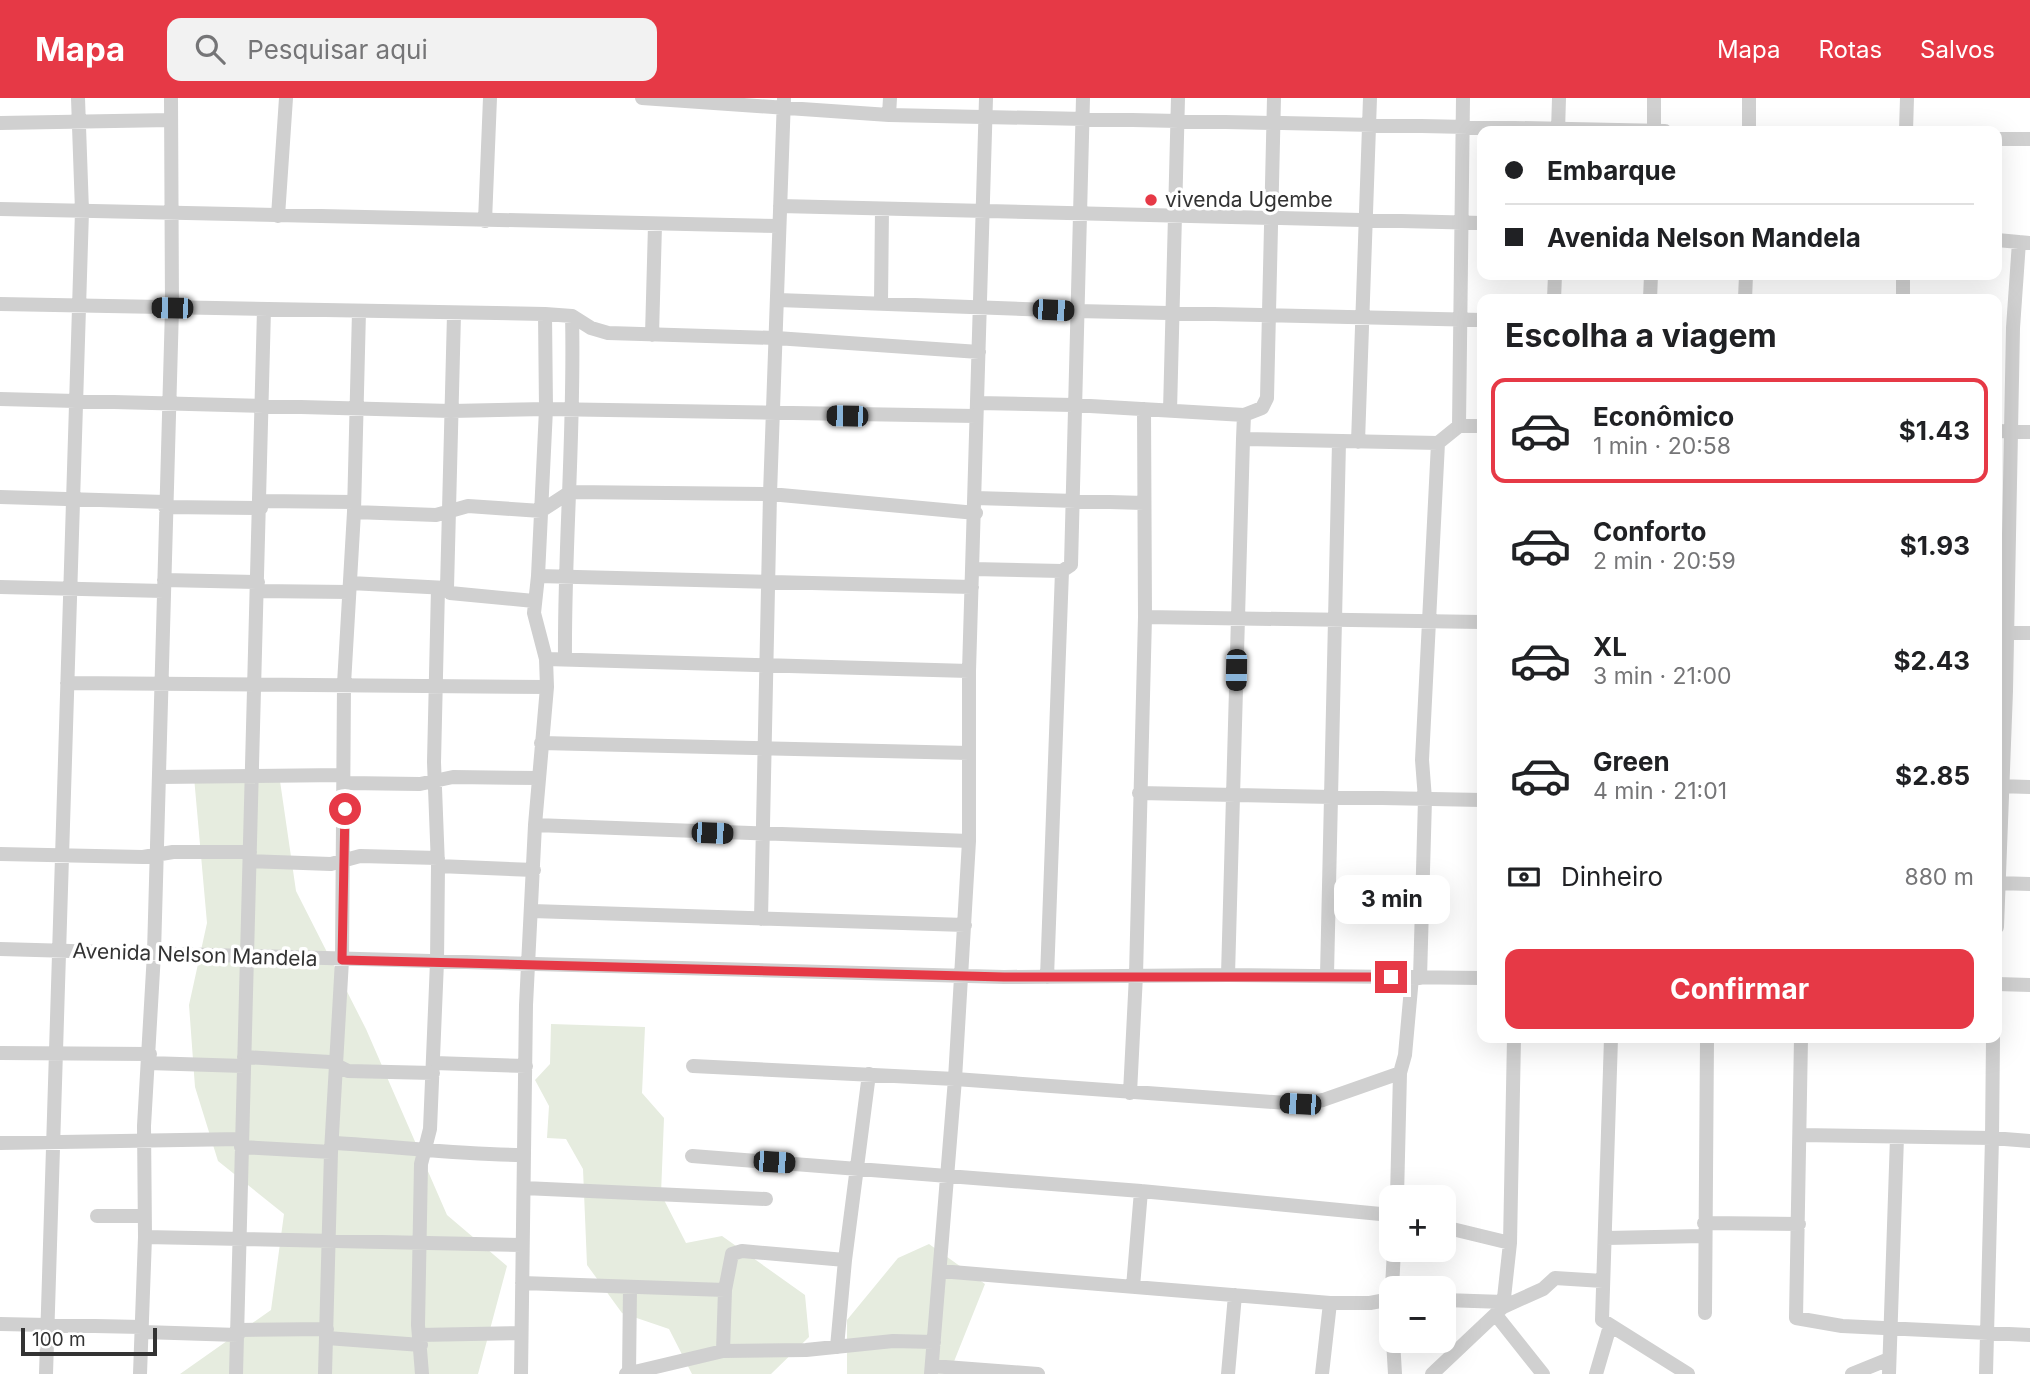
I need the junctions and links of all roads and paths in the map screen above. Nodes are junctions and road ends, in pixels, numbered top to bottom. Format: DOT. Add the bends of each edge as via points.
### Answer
graph roads {
  1 [pos="78,98"];
  2 [pos="171,98"];
  3 [pos="285,98"];
  4 [pos="490,98"];
  5 [pos="642,98"];
  6 [pos="890,98"];
  7 [pos="986,98"];
  8 [pos="1083,98"];
  9 [pos="1178,98"];
  10 [pos="1274,98"];
  11 [pos="1370,98"];
  12 [pos="1463,98"];
  13 [pos="1559,98"];
  14 [pos="1654,98"];
  15 [pos="1749,98"];
  16 [pos="1907,98"];
  17 [pos="784,104"];
  18 [pos="889,115"];
  19 [pos="985,117"];
  20 [pos="1082,119"];
  21 [pos="171,120"];
  22 [pos="1177,120"];
  23 [pos="0,123"];
  24 [pos="78,123"];
  25 [pos="1273,124"];
  26 [pos="1558,126"];
  27 [pos="1654,126"];
  28 [pos="1749,126"];
  29 [pos="1906,126"];
  30 [pos="1370,128"];
  31 [pos="1463,129"];
  32 [pos="1477,129"];
  33 [pos="2002,139"];
  34 [pos="2030,139"];
  35 [pos="780,206"];
  36 [pos="0,209"];
  37 [pos="882,209"];
  38 [pos="82,211"];
  39 [pos="173,212"];
  40 [pos="985,212"];
  41 [pos="1079,215"];
  42 [pos="278,216"];
  43 [pos="1175,216"];
  44 [pos="1271,218"];
  45 [pos="485,221"];
  46 [pos="1365,221"];
  47 [pos="1460,223"];
  48 [pos="1477,223"];
  49 [pos="655,225"];
  50 [pos="779,226"];
  51 [pos="2002,240"];
  52 [pos="2024,242"];
  53 [pos="778,300"];
  54 [pos="881,303"];
  55 [pos="0,304"];
  56 [pos="78,306"];
  57 [pos="981,307"];
  58 [pos="172,308"];
  59 [pos="264,309"];
  60 [pos="359,311"];
  61 [pos="1076,311"];
  62 [pos="453,314"];
  63 [pos="545,314"];
  64 [pos="1172,314"];
  65 [pos="1269,315"];
  66 [pos="572,316"];
  67 [pos="1364,317"];
  68 [pos="1460,318"];
  69 [pos="1477,320"];
  70 [pos="2002,328"];
  71 [pos="2013,328"];
  72 [pos="652,335"];
  73 [pos="776,338"];
  74 [pos="979,352"];
  75 [pos="0,399"];
  76 [pos="75,401"];
  77 [pos="169,404"];
  78 [pos="1073,405"];
  79 [pos="262,406"];
  80 [pos="356,408"];
  81 [pos="546,409"];
  82 [pos="1144,409"];
  83 [pos="572,410"];
  84 [pos="977,410"];
  85 [pos="451,411"];
  86 [pos="1170,411"];
  87 [pos="774,414"];
  88 [pos="1244,415"];
  89 [pos="1459,426"];
  90 [pos="1477,426"];
  91 [pos="2003,431"];
  92 [pos="2030,432"];
  93 [pos="1242,439"];
  94 [pos="1339,442"];
  95 [pos="1358,442"];
  96 [pos="1438,443"];
  97 [pos="570,492"];
  98 [pos="770,494"];
  99 [pos="0,498"];
  100 [pos="73,499"];
  101 [pos="1072,500"];
  102 [pos="1144,503"];
  103 [pos="261,504"];
  104 [pos="165,505"];
  105 [pos="975,506"];
  106 [pos="354,507"];
  107 [pos="449,511"];
  108 [pos="541,511"];
  109 [pos="973,569"];
  110 [pos="1062,572"];
  111 [pos="538,576"];
  112 [pos="565,577"];
  113 [pos="770,581"];
  114 [pos="164,586"];
  115 [pos="0,587"];
  116 [pos="258,587"];
  117 [pos="442,587"];
  118 [pos="972,587"];
  119 [pos="349,588"];
  120 [pos="70,589"];
  121 [pos="534,601"];
  122 [pos="1144,617"];
  123 [pos="1237,619"];
  124 [pos="1333,620"];
  125 [pos="1477,622"];
  126 [pos="1429,623"];
  127 [pos="2030,633"];
  128 [pos="2002,634"];
  129 [pos="546,659"];
  130 [pos="565,659"];
  131 [pos="768,666"];
  132 [pos="969,671"];
  133 [pos="162,682"];
  134 [pos="255,682"];
  135 [pos="67,683"];
  136 [pos="344,684"];
  137 [pos="435,685"];
  138 [pos="547,687"];
  139 [pos="541,743"];
  140 [pos="765,749"];
  141 [pos="969,753"];
  142 [pos="251,775"];
  143 [pos="159,777"];
  144 [pos="539,778"];
  145 [pos="344,779"];
  146 [pos="433,782"];
  147 [pos="2002,786"];
  148 [pos="2030,787"];
  149 [pos="1139,793"];
  150 [pos="1234,796"];
  151 [pos="1329,798"];
  152 [pos="1425,799"];
  153 [pos="1477,800"];
  154 [pos="535,825"];
  155 [pos="762,835"];
  156 [pos="970,841"];
  157 [pos="0,854"];
  158 [pos="156,855"];
  159 [pos="61,856"];
  160 [pos="250,857"];
  161 [pos="344,862"];
  162 [pos="438,862"];
  163 [pos="534,870"];
  164 [pos="2002,883"];
  165 [pos="2030,884"];
  166 [pos="532,911"];
  167 [pos="761,919"];
  168 [pos="965,925"];
  169 [pos="0,949"];
  170 [pos="59,951"];
  171 [pos="154,954"];
  172 [pos="247,956"];
  173 [pos="342,960"];
  174 [pos="438,962"];
  175 [pos="528,964"];
  176 [pos="1136,975"];
  177 [pos="1228,975"];
  178 [pos="1326,975"];
  179 [pos="962,976"];
  180 [pos="1047,977"];
  181 [pos="1416,977"];
  182 [pos="1477,978"];
  183 [pos="2002,984"];
  184 [pos="2030,985"];
  185 [pos="1514,1043"];
  186 [pos="1611,1043"];
  187 [pos="1707,1043"];
  188 [pos="1801,1043"];
  189 [pos="1993,1043"];
  190 [pos="0,1053"];
  191 [pos="56,1054"];
  192 [pos="149,1058"];
  193 [pos="244,1061"];
  194 [pos="336,1065"];
  195 [pos="526,1066"];
  196 [pos="693,1066"];
  197 [pos="434,1068"];
  198 [pos="1400,1073"];
  199 [pos="869,1074"];
  200 [pos="955,1079"];
  201 [pos="1129,1093"];
  202 [pos="1800,1135"];
  203 [pos="1897,1137"];
  204 [pos="1992,1138"];
  205 [pos="144,1141"];
  206 [pos="2030,1141"];
  207 [pos="0,1143"];
  208 [pos="54,1143"];
  209 [pos="241,1143"];
  210 [pos="331,1147"];
  211 [pos="424,1150"];
  212 [pos="523,1156"];
  213 [pos="692,1156"];
  214 [pos="856,1168"];
  215 [pos="946,1176"];
  216 [pos="1397,1185"];
  217 [pos="524,1188"];
  218 [pos="1141,1191"];
  219 [pos="766,1199"];
  220 [pos="1379,1214"];
  221 [pos="97,1216"];
  222 [pos="143,1216"];
  223 [pos="1800,1224"];
  224 [pos="1704,1229"];
  225 [pos="1456,1230"];
  226 [pos="145,1237"];
  227 [pos="1606,1238"];
  228 [pos="241,1240"];
  229 [pos="328,1241"];
  230 [pos="1510,1243"];
  231 [pos="418,1244"];
  232 [pos="522,1245"];
  233 [pos="845,1260"];
  234 [pos="940,1271"];
  235 [pos="1603,1281"];
  236 [pos="522,1283"];
  237 [pos="1133,1287"];
  238 [pos="630,1288"];
  239 [pos="726,1290"];
  240 [pos="1235,1295"];
  241 [pos="1379,1301"];
  242 [pos="1456,1302"];
  243 [pos="1329,1303"];
  244 [pos="1501,1308"];
  245 [pos="1705,1313"];
  246 [pos="0,1324"];
  247 [pos="47,1325"];
  248 [pos="1610,1326"];
  249 [pos="1890,1328"];
  250 [pos="142,1330"];
  251 [pos="1987,1332"];
  252 [pos="238,1333"];
  253 [pos="521,1333"];
  254 [pos="327,1334"];
  255 [pos="2030,1335"];
  256 [pos="420,1340"];
  257 [pos="934,1342"];
  258 [pos="837,1347"];
  259 [pos="723,1351"];
  260 [pos="1394,1353"];
  261 [pos="695,1358"];
  262 [pos="1889,1366"];
  263 [pos="932,1370"];
  264 [pos="1018,1373"];
  265 [pos="46,1374"];
  266 [pos="140,1374"];
  267 [pos="236,1374"];
  268 [pos="326,1374"];
  269 [pos="422,1374"];
  270 [pos="521,1374"];
  271 [pos="628,1374"];
  272 [pos="694,1374"];
  273 [pos="1038,1374"];
  274 [pos="1228,1374"];
  275 [pos="1322,1374"];
  276 [pos="1395,1374"];
  277 [pos="1432,1374"];
  278 [pos="1543,1374"];
  279 [pos="1596,1374"];
  280 [pos="1688,1374"];
  281 [pos="1852,1374"];
  282 [pos="1986,1374"];
  1 -- 24 [label="street"];
  2 -- 21 [label="street"];
  3 -- 42 [label="street"];
  4 -- 45 [label="street"];
  5 -- 17 [label="street"];
  6 -- 18 [label="street"];
  7 -- 19 [label="street"];
  8 -- 20 [label="street"];
  9 -- 22 [label="street"];
  10 -- 25 [label="street"];
  11 -- 30 [label="street"];
  12 -- 31 [label="street"];
  13 -- 26 [label="street"];
  14 -- 27 [label="street"];
  15 -- 28 [label="street"];
  16 -- 29 [label="street"];
  17 -- 18 [label="street"];
  17 -- 35 [label="street"];
  18 -- 19 [label="street"];
  19 -- 20 [label="street"];
  19 -- 40 [label="street"];
  20 -- 22 [label="street"];
  20 -- 41 [label="street"];
  21 -- 24 [label="street"];
  21 -- 39 [label="street"];
  22 -- 25 [label="street"];
  22 -- 43 [label="street"];
  23 -- 24 [label="street"];
  24 -- 38 [label="street"];
  25 -- 30 [label="street"];
  25 -- 44 [label="street"];
  30 -- 31 [label="street"];
  30 -- 46 [label="street"];
  31 -- 32 [label="street"];
  31 -- 47 [label="street"];
  33 -- 34 [label="street"];
  35 -- 37 [label="street"];
  35 -- 50 [label="street"];
  36 -- 38 [label="street"];
  37 -- 40 [label="street"];
  37 -- 54 [label="street"];
  38 -- 39 [label="street"];
  38 -- 56 [label="street"];
  39 -- 42 [label="street"];
  39 -- 58 [label="street"];
  40 -- 41 [label="street"];
  40 -- 57 [label="street"];
  41 -- 43 [label="street"];
  41 -- 61 [label="street"];
  42 -- 45 [label="street"];
  43 -- 44 [label="street"];
  43 -- 64 [label="street"];
  44 -- 46 [label="street"];
  44 -- 65 [label="street"];
  45 -- 49 [label="street"];
  46 -- 47 [label="street"];
  46 -- 67 [label="street"];
  47 -- 48 [label="street"];
  47 -- 68 [label="street"];
  49 -- 50 [label="street"];
  49 -- 72 [label="street"];
  50 -- 53 [label="street"];
  51 -- 52 [label="street"];
  52 -- 71 [label="street"];
  53 -- 54 [label="street"];
  53 -- 73 [label="street"];
  54 -- 57 [label="street"];
  55 -- 56 [label="street"];
  56 -- 58 [label="street"];
  56 -- 76 [label="street"];
  57 -- 61 [label="street"];
  57 -- 74 [label="street"];
  58 -- 59 [label="street"];
  58 -- 77 [label="street"];
  59 -- 60 [label="street"];
  59 -- 79 [label="street"];
  60 -- 62 [label="street"];
  60 -- 80 [label="street"];
  61 -- 64 [label="street"];
  61 -- 78 [label="street"];
  62 -- 63 [label="street"];
  62 -- 85 [label="street"];
  63 -- 66 [label="street"];
  63 -- 81 [label="street"];
  64 -- 65 [label="street"];
  64 -- 86 [label="street"];
  65 -- 67 [label="street"];
  65 -- 88 [label="street" via="1267,398 1262,408"];
  66 -- 72 [label="street" via="608,333"];
  66 -- 83 [label="street"];
  67 -- 68 [label="street"];
  67 -- 95 [label="street"];
  68 -- 69 [label="street"];
  68 -- 89 [label="street"];
  70 -- 71 [label="street"];
  71 -- 91 [label="street"];
  72 -- 73 [label="street"];
  73 -- 74 [label="street"];
  73 -- 87 [label="street"];
  74 -- 84 [label="street"];
  75 -- 76 [label="street"];
  76 -- 77 [label="street"];
  76 -- 100 [label="street"];
  77 -- 79 [label="street"];
  77 -- 104 [label="street"];
  78 -- 82 [label="street"];
  78 -- 84 [label="street"];
  78 -- 101 [label="street"];
  79 -- 80 [label="street"];
  79 -- 103 [label="street"];
  80 -- 85 [label="street"];
  80 -- 106 [label="street"];
  81 -- 83 [label="street"];
  81 -- 85 [label="street"];
  81 -- 108 [label="street"];
  82 -- 86 [label="street"];
  82 -- 102 [label="street"];
  83 -- 87 [label="street"];
  83 -- 97 [label="street"];
  84 -- 87 [label="street"];
  84 -- 105 [label="street"];
  85 -- 107 [label="street"];
  86 -- 88 [label="street"];
  87 -- 98 [label="street"];
  88 -- 93 [label="street"];
  89 -- 90 [label="street"];
  89 -- 96 [label="street"];
  91 -- 92 [label="street"];
  91 -- 128 [label="street"];
  93 -- 94 [label="street"];
  93 -- 123 [label="street"];
  94 -- 95 [label="street"];
  94 -- 124 [label="street"];
  95 -- 96 [label="street"];
  96 -- 126 [label="street"];
  97 -- 98 [label="street"];
  97 -- 108 [label="street"];
  97 -- 112 [label="street"];
  98 -- 105 [label="street"];
  98 -- 113 [label="street"];
  99 -- 100 [label="street"];
  100 -- 104 [label="street"];
  100 -- 120 [label="street"];
  101 -- 102 [label="street"];
  101 -- 105 [label="street"];
  101 -- 110 [label="street" via="1071,562"];
  102 -- 122 [label="street"];
  103 -- 104 [label="street"];
  103 -- 106 [label="street"];
  103 -- 116 [label="street"];
  104 -- 114 [label="street"];
  105 -- 109 [label="street"];
  106 -- 107 [label="street" via="436,515"];
  106 -- 119 [label="street"];
  107 -- 108 [label="street" via="468,506"];
  107 -- 117 [label="street"];
  108 -- 111 [label="street"];
  109 -- 110 [label="street"];
  109 -- 118 [label="street"];
  110 -- 180 [label="street"];
  111 -- 112 [label="street"];
  111 -- 121 [label="street"];
  112 -- 113 [label="street"];
  112 -- 130 [label="street"];
  113 -- 118 [label="street"];
  113 -- 131 [label="street"];
  114 -- 116 [label="street"];
  114 -- 120 [label="street"];
  114 -- 133 [label="street"];
  115 -- 120 [label="street"];
  116 -- 119 [label="street"];
  116 -- 134 [label="street"];
  117 -- 119 [label="street"];
  117 -- 121 [label="street" via="450,593"];
  117 -- 137 [label="street"];
  118 -- 132 [label="street"];
  119 -- 136 [label="street"];
  120 -- 135 [label="street"];
  121 -- 129 [label="street"];
  122 -- 123 [label="street"];
  122 -- 149 [label="street"];
  123 -- 124 [label="street"];
  123 -- 150 [label="street"];
  124 -- 126 [label="street"];
  124 -- 151 [label="street"];
  125 -- 126 [label="street"];
  126 -- 152 [label="street" via="1422,760"];
  127 -- 128 [label="street"];
  129 -- 130 [label="street"];
  129 -- 138 [label="street"];
  130 -- 131 [label="street"];
  131 -- 132 [label="street"];
  131 -- 140 [label="street"];
  132 -- 141 [label="street"];
  133 -- 134 [label="street"];
  133 -- 135 [label="street"];
  133 -- 143 [label="street"];
  134 -- 136 [label="street"];
  134 -- 142 [label="street"];
  135 -- 159 [label="street"];
  136 -- 137 [label="street"];
  136 -- 145 [label="street"];
  137 -- 138 [label="street"];
  137 -- 146 [label="street"];
  138 -- 139 [label="street"];
  139 -- 140 [label="street"];
  139 -- 144 [label="street"];
  140 -- 141 [label="street"];
  140 -- 155 [label="street"];
  141 -- 156 [label="street"];
  142 -- 143 [label="street"];
  142 -- 145 [label="street"];
  142 -- 160 [label="street"];
  143 -- 158 [label="street"];
  144 -- 146 [label="street" via="453,777"];
  144 -- 154 [label="street"];
  145 -- 146 [label="street"];
  145 -- 161 [label="street"];
  146 -- 162 [label="street"];
  147 -- 148 [label="street"];
  149 -- 150 [label="street"];
  149 -- 176 [label="street"];
  150 -- 151 [label="street"];
  150 -- 177 [label="street"];
  151 -- 152 [label="street"];
  151 -- 178 [label="street"];
  152 -- 153 [label="street"];
  152 -- 181 [label="street"];
  154 -- 155 [label="street"];
  154 -- 163 [label="street"];
  155 -- 156 [label="street"];
  155 -- 167 [label="street"];
  156 -- 168 [label="street"];
  157 -- 159 [label="street"];
  158 -- 159 [label="street"];
  158 -- 160 [label="street"];
  158 -- 171 [label="street"];
  159 -- 170 [label="street"];
  160 -- 161 [label="street"];
  160 -- 172 [label="street"];
  161 -- 162 [label="street" via="360,856"];
  161 -- 173 [label="street"];
  162 -- 163 [label="street"];
  162 -- 174 [label="street"];
  163 -- 166 [label="street"];
  164 -- 165 [label="street"];
  166 -- 167 [label="street"];
  166 -- 175 [label="street"];
  167 -- 168 [label="street"];
  168 -- 179 [label="street"];
  169 -- 170 [label="street, Avenida Nelson Mandela"];
  170 -- 171 [label="street, Avenida Nelson Mandela"];
  170 -- 191 [label="street"];
  171 -- 172 [label="street, Avenida Nelson Mandela"];
  171 -- 192 [label="street"];
  172 -- 173 [label="street, Avenida Nelson Mandela"];
  172 -- 193 [label="street"];
  173 -- 174 [label="street, Avenida Nelson Mandela"];
  173 -- 194 [label="street"];
  174 -- 175 [label="street, Avenida Nelson Mandela"];
  174 -- 197 [label="street"];
  175 -- 179 [label="street, Avenida Nelson Mandela"];
  175 -- 195 [label="street"];
  176 -- 177 [label="street, Avenida Nelson Mandela"];
  176 -- 180 [label="street, Avenida Nelson Mandela"];
  176 -- 201 [label="street"];
  177 -- 178 [label="street, Avenida Nelson Mandela"];
  178 -- 181 [label="street, Avenida Nelson Mandela"];
  179 -- 180 [label="street, Avenida Nelson Mandela"];
  179 -- 200 [label="street"];
  181 -- 182 [label="street, Avenida Nelson Mandela"];
  181 -- 198 [label="street"];
  183 -- 184 [label="street"];
  185 -- 230 [label="street"];
  186 -- 227 [label="street"];
  187 -- 224 [label="street"];
  188 -- 202 [label="street"];
  189 -- 204 [label="street"];
  190 -- 191 [label="street"];
  191 -- 192 [label="street"];
  191 -- 208 [label="street"];
  192 -- 193 [label="street"];
  192 -- 205 [label="street"];
  193 -- 194 [label="street"];
  193 -- 209 [label="street"];
  194 -- 197 [label="street" via="348,1070"];
  194 -- 210 [label="street"];
  195 -- 197 [label="street"];
  195 -- 212 [label="street"];
  196 -- 199 [label="street"];
  197 -- 211 [label="street"];
  198 -- 201 [label="street" via="1300,1104"];
  198 -- 216 [label="street"];
  199 -- 200 [label="street"];
  199 -- 214 [label="street"];
  200 -- 201 [label="street"];
  200 -- 215 [label="street"];
  202 -- 203 [label="street"];
  202 -- 223 [label="street"];
  203 -- 204 [label="street"];
  203 -- 249 [label="street"];
  204 -- 206 [label="street"];
  204 -- 251 [label="street"];
  205 -- 208 [label="street"];
  205 -- 209 [label="street"];
  205 -- 222 [label="street"];
  207 -- 208 [label="street"];
  208 -- 247 [label="street"];
  209 -- 210 [label="street"];
  209 -- 228 [label="street"];
  210 -- 211 [label="street"];
  210 -- 229 [label="street"];
  211 -- 212 [label="street"];
  211 -- 231 [label="street"];
  212 -- 217 [label="street"];
  213 -- 214 [label="street"];
  214 -- 215 [label="street"];
  214 -- 233 [label="street"];
  215 -- 218 [label="street"];
  215 -- 234 [label="street"];
  217 -- 219 [label="street"];
  217 -- 232 [label="street"];
  218 -- 220 [label="street"];
  218 -- 237 [label="street"];
  221 -- 222 [label="street"];
  222 -- 226 [label="street"];
  223 -- 224 [label="street"];
  223 -- 249 [label="street" via="1796,1318"];
  224 -- 227 [label="street"];
  224 -- 245 [label="street"];
  225 -- 230 [label="street"];
  226 -- 228 [label="street"];
  226 -- 250 [label="street"];
  227 -- 235 [label="street"];
  228 -- 229 [label="street"];
  228 -- 252 [label="street"];
  229 -- 231 [label="street"];
  229 -- 254 [label="street"];
  230 -- 244 [label="street"];
  231 -- 232 [label="street"];
  231 -- 256 [label="street"];
  232 -- 236 [label="street"];
  233 -- 239 [label="street" via="736,1251 730,1258"];
  233 -- 258 [label="street"];
  234 -- 237 [label="street"];
  234 -- 257 [label="street"];
  235 -- 244 [label="street" via="1555,1278 1536,1293"];
  235 -- 248 [label="street" via="1601,1314"];
  236 -- 238 [label="street"];
  236 -- 253 [label="street"];
  237 -- 240 [label="street"];
  238 -- 239 [label="street"];
  238 -- 271 [label="street"];
  239 -- 259 [label="street"];
  240 -- 243 [label="street"];
  240 -- 274 [label="street"];
  241 -- 243 [label="street"];
  242 -- 244 [label="street"];
  243 -- 275 [label="street"];
  244 -- 277 [label="street"];
  244 -- 278 [label="street" via="1516,1344"];
  246 -- 247 [label="street"];
  247 -- 250 [label="street"];
  247 -- 265 [label="street"];
  248 -- 279 [label="street"];
  248 -- 280 [label="street"];
  249 -- 251 [label="street"];
  249 -- 262 [label="street"];
  250 -- 252 [label="street"];
  250 -- 266 [label="street"];
  251 -- 255 [label="street"];
  251 -- 282 [label="street"];
  252 -- 254 [label="street"];
  252 -- 267 [label="street"];
  253 -- 256 [label="street"];
  253 -- 270 [label="street"];
  254 -- 256 [label="street"];
  254 -- 268 [label="street"];
  256 -- 269 [label="street"];
  257 -- 258 [label="street"];
  257 -- 263 [label="street"];
  258 -- 259 [label="street"];
  259 -- 261 [label="street"];
  260 -- 276 [label="street"];
  261 -- 271 [label="street"];
  261 -- 272 [label="street"];
  262 -- 281 [label="street"];
  263 -- 264 [label="street"];
  264 -- 273 [label="street"];
}
